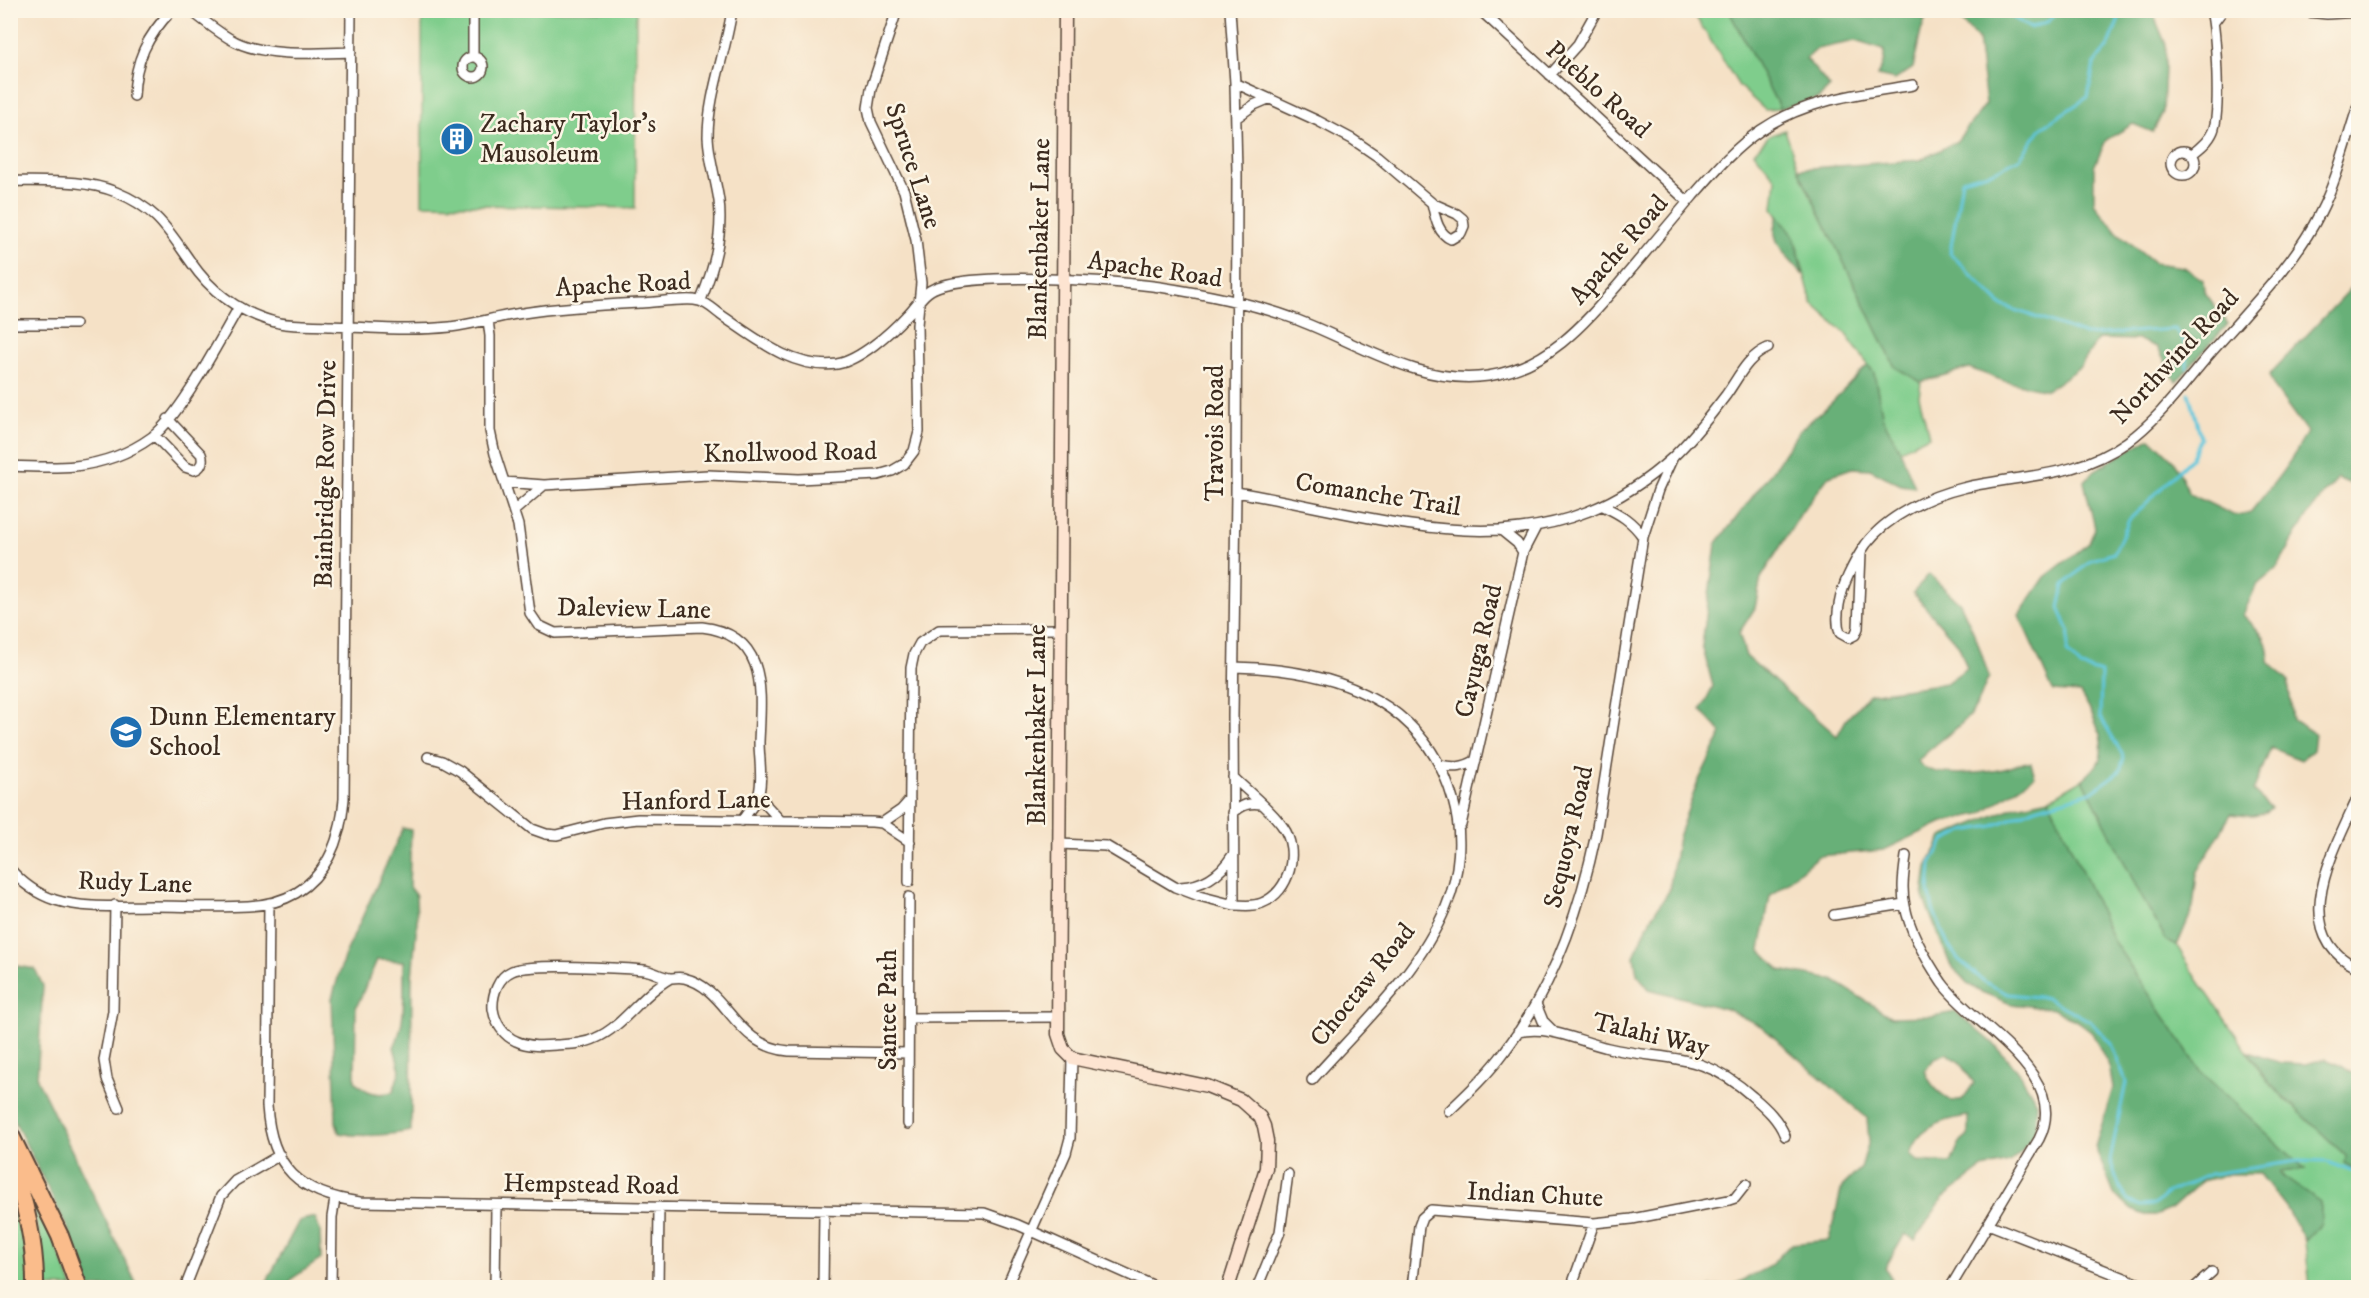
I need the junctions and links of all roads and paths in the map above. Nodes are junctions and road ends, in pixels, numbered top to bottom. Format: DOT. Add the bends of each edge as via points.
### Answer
graph roads {
  1 [pos="172,10"];
  2 [pos="190,10"];
  3 [pos="351,10"];
  4 [pos="473,10"];
  5 [pos="732,10"];
  6 [pos="897,10"];
  7 [pos="1065,10"];
  8 [pos="1230,10"];
  9 [pos="1480,10"];
  10 [pos="1597,10"];
  11 [pos="2211,10"];
  12 [pos="2223,10"];
  13 [pos="2288,10"];
  14 [pos="2358,12"];
  15 [pos="2214,22"];
  16 [pos="351,52"];
  17 [pos="473,57"];
  18 [pos="1550,75"];
  19 [pos="1235,83"];
  20 [pos="1913,85"];
  21 [pos="134,96"];
  22 [pos="1268,99"];
  23 [pos="2358,106"];
  24 [pos="1236,118"];
  25 [pos="2192,154"];
  26 [pos="10,181"];
  27 [pos="1688,202"];
  28 [pos="1432,203"];
  29 [pos="1062,279"];
  30 [pos="701,300"];
  31 [pos="918,302"];
  32 [pos="1236,303"];
  33 [pos="239,308"];
  34 [pos="488,320"];
  35 [pos="10,324"];
  36 [pos="75,324"];
  37 [pos="348,327"];
  38 [pos="1768,348"];
  39 [pos="168,419"];
  40 [pos="154,435"];
  41 [pos="1673,457"];
  42 [pos="10,466"];
  43 [pos="504,482"];
  44 [pos="544,485"];
  45 [pos="1236,492"];
  46 [pos="1603,506"];
  47 [pos="514,511"];
  48 [pos="1536,527"];
  49 [pos="1501,530"];
  50 [pos="1643,537"];
  51 [pos="1523,552"];
  52 [pos="1861,552"];
  53 [pos="1060,629"];
  54 [pos="1234,667"];
  55 [pos="428,757"];
  56 [pos="1476,760"];
  57 [pos="1439,765"];
  58 [pos="1233,777"];
  59 [pos="759,793"];
  60 [pos="2358,797"];
  61 [pos="910,800"];
  62 [pos="1261,804"];
  63 [pos="1233,813"];
  64 [pos="742,820"];
  65 [pos="781,821"];
  66 [pos="882,823"];
  67 [pos="1459,830"];
  68 [pos="910,842"];
  69 [pos="1059,844"];
  70 [pos="1232,856"];
  71 [pos="1906,856"];
  72 [pos="10,869"];
  73 [pos="909,882"];
  74 [pos="1175,887"];
  75 [pos="909,897"];
  76 [pos="269,903"];
  77 [pos="1234,904"];
  78 [pos="1904,904"];
  79 [pos="115,906"];
  80 [pos="1834,915"];
  81 [pos="2358,969"];
  82 [pos="670,978"];
  83 [pos="1536,1004"];
  84 [pos="1058,1017"];
  85 [pos="909,1018"];
  86 [pos="1518,1032"];
  87 [pos="1554,1032"];
  88 [pos="908,1053"];
  89 [pos="1072,1058"];
  90 [pos="1312,1080"];
  91 [pos="119,1108"];
  92 [pos="1449,1111"];
  93 [pos="908,1124"];
  94 [pos="10,1134"];
  95 [pos="1785,1136"];
  96 [pos="280,1155"];
  97 [pos="10,1158"];
  98 [pos="1288,1174"];
  99 [pos="1746,1184"];
  100 [pos="335,1199"];
  101 [pos="496,1205"];
  102 [pos="659,1207"];
  103 [pos="824,1210"];
  104 [pos="1594,1223"];
  105 [pos="1988,1224"];
  106 [pos="1031,1230"];
  107 [pos="2212,1272"];
  108 [pos="35,1287"];
  109 [pos="79,1287"];
  110 [pos="185,1287"];
  111 [pos="331,1287"];
  112 [pos="495,1287"];
  113 [pos="658,1287"];
  114 [pos="823,1287"];
  115 [pos="1006,1287"];
  116 [pos="1159,1287"];
  117 [pos="1228,1287"];
  118 [pos="1257,1287"];
  119 [pos="1412,1287"];
  120 [pos="1571,1287"];
  121 [pos="1950,1287"];
  122 [pos="2150,1287"];
  123 [pos="2194,1287"];
  1 -- 21 [label="street" via="141,55"];
  2 -- 16 [label="street" via="222,34 251,48"];
  3 -- 16 [label="street, Bainbridge Row Drive"];
  4 -- 17 [label="street"];
  5 -- 30 [label="street" via="708,136 719,200 719,238"];
  6 -- 31 [label="street, Spruce Lane" via="868,108 911,214 921,283"];
  7 -- 29 [label="street, Blankenbaker Lane"];
  8 -- 19 [label="street, Travois Road"];
  9 -- 18 [label="street, Pueblo Road"];
  10 -- 18 [label="street" via="1578,44"];
  11 -- 15 [label="street"];
  12 -- 15 [label="street"];
  13 -- 14 [label="street"];
  15 -- 25 [label="street" via="2215,127"];
  16 -- 37 [label="street, Bainbridge Row Drive"];
  18 -- 27 [label="street, Pueblo Road"];
  19 -- 22 [label="street"];
  19 -- 24 [label="street, Travois Road"];
  20 -- 27 [label="street, Apache Road" via="1817,103 1781,118 1735,150"];
  22 -- 24 [label="street"];
  22 -- 28 [label="street" via="1352,139"];
  23 -- 52 [label="street, Northwind Road" via="2326,199 2309,234 2143,429 2107,454 2080,465 1937,496 1884,527"];
  24 -- 32 [label="street, Travois Road"];
  26 -- 33 [label="street, Apache Road" via="87,184 129,198 160,220 210,285"];
  27 -- 32 [label="street, Apache Road" via="1581,327 1532,364 1508,372 1476,378 1419,371 1296,319"];
  29 -- 31 [label="street, Apache Road" via="953,282 932,288"];
  29 -- 32 [label="street, Apache Road" via="1154,286"];
  29 -- 53 [label="street, Blankenbaker Lane"];
  30 -- 31 [label="street, Apache Road" via="777,351 818,364 840,363 861,354 905,318"];
  30 -- 34 [label="street, Apache Road" via="559,308"];
  31 -- 44 [label="street, Knollwood Road" via="918,439 904,464 891,471 799,479 708,475"];
  32 -- 45 [label="street, Travois Road"];
  33 -- 37 [label="street, Apache Road" via="281,323"];
  33 -- 39 [label="street"];
  34 -- 37 [label="street, Apache Road" via="435,328"];
  34 -- 43 [label="street, Daleview Lane" via="490,431"];
  35 -- 36 [label="street"];
  37 -- 76 [label="street, Bainbridge Row Drive" via="343,815 333,851 317,876 294,894"];
  38 -- 41 [label="street, Comanche Trail" via="1752,357 1711,415"];
  39 -- 40 [label="street"];
  39 -- 40 [label="street" via="201,454 200,467 185,467"];
  40 -- 42 [label="street" via="97,462"];
  41 -- 46 [label="street, Comanche Trail" via="1634,489"];
  41 -- 50 [label="street, Sequoya Road"];
  43 -- 44 [label="street, Knollwood Road"];
  43 -- 47 [label="street, Daleview Lane"];
  44 -- 47 [label="street"];
  45 -- 49 [label="street, Comanche Trail" via="1440,530"];
  45 -- 54 [label="street, Travois Road"];
  46 -- 48 [label="street, Comanche Trail"];
  46 -- 50 [label="street" via="1626,518"];
  47 -- 59 [label="street, Daleview Lane" via="522,544 528,605 535,621 544,629 566,634 702,627 724,632 742,644 759,675"];
  48 -- 49 [label="street, Comanche Trail"];
  48 -- 51 [label="street, Cayuga Road"];
  49 -- 51 [label="street"];
  50 -- 83 [label="street, Sequoya Road" via="1590,865 1571,925"];
  51 -- 56 [label="street, Cayuga Road"];
  52 -- 52 [label="street, Northwind Road" via="1846,581 1839,608 1839,633 1849,638 1858,628"];
  53 -- 61 [label="street" via="946,629 932,633 920,643 911,668"];
  53 -- 69 [label="street, Blankenbaker Lane"];
  54 -- 57 [label="street, Choctaw Road" via="1284,670 1325,678 1366,693 1408,722"];
  54 -- 58 [label="street, Travois Road"];
  55 -- 64 [label="street, Hanford Lane" via="460,771 532,829 546,834 565,834 628,820"];
  56 -- 57 [label="street" via="1454,768"];
  56 -- 67 [label="street, Cayuga Road"];
  57 -- 67 [label="street, Choctaw Road" via="1449,785"];
  58 -- 62 [label="street"];
  58 -- 63 [label="street, Travois Road"];
  59 -- 64 [label="street"];
  59 -- 65 [label="street"];
  60 -- 81 [label="street" via="2325,873 2320,902 2328,941"];
  61 -- 66 [label="street"];
  61 -- 68 [label="street"];
  62 -- 63 [label="street" via="1252,802"];
  62 -- 77 [label="street" via="1284,828 1292,860 1285,881 1272,896 1251,906"];
  63 -- 70 [label="street, Travois Road"];
  64 -- 65 [label="street, Hanford Lane"];
  65 -- 66 [label="street, Hanford Lane"];
  66 -- 68 [label="street"];
  67 -- 90 [label="street, Choctaw Road" via="1452,890 1434,931 1403,977"];
  68 -- 73 [label="street"];
  69 -- 74 [label="street" via="1106,846"];
  69 -- 84 [label="street, Blankenbaker Lane"];
  70 -- 74 [label="street" via="1209,880"];
  70 -- 77 [label="street, Travois Road"];
  71 -- 78 [label="street"];
  72 -- 79 [label="street, Rudy Lane" via="28,887 56,900"];
  74 -- 77 [label="street"];
  75 -- 85 [label="street, Santee Path"];
  76 -- 79 [label="street, Rudy Lane"];
  76 -- 96 [label="street, Hempstead Road" via="267,1106 270,1131"];
  78 -- 80 [label="street"];
  78 -- 105 [label="street" via="1916,938 1942,983 2015,1053 2034,1080 2045,1106 2043,1132"];
  79 -- 91 [label="street" via="113,1011 104,1060"];
  82 -- 82 [label="street" via="647,970 522,968 501,981 493,999 494,1015 505,1033 526,1045 581,1043 607,1032"];
  82 -- 88 [label="street" via="683,978 705,988 749,1036 771,1048"];
  83 -- 86 [label="street, Sequoya Road"];
  83 -- 87 [label="street, Talahi Way" via="1543,1021"];
  84 -- 85 [label="street"];
  84 -- 89 [label="street, Blankenbaker Lane" via="1060,1044"];
  85 -- 88 [label="street, Santee Path"];
  86 -- 87 [label="street, Talahi Way"];
  86 -- 92 [label="street, Sequoya Road" via="1486,1075"];
  87 -- 95 [label="street, Talahi Way" via="1609,1048 1670,1056 1710,1068 1732,1079 1757,1100"];
  88 -- 93 [label="street, Santee Path"];
  89 -- 106 [label="street" via="1070,1138"];
  89 -- 117 [label="street" via="1206,1086 1241,1100 1260,1117 1267,1141 1266,1168"];
  94 -- 109 [label="highway" via="60,1236"];
  96 -- 100 [label="street, Hempstead Road" via="302,1183"];
  96 -- 110 [label="street" via="235,1182 221,1196"];
  97 -- 108 [label="highway" via="28,1214"];
  98 -- 118 [label="street" via="1280,1232"];
  99 -- 104 [label="street, Indian Chute" via="1730,1200"];
  100 -- 101 [label="street, Hempstead Road"];
  100 -- 111 [label="street"];
  101 -- 102 [label="street, Hempstead Road"];
  101 -- 112 [label="street"];
  102 -- 103 [label="street, Hempstead Road"];
  102 -- 113 [label="street"];
  103 -- 106 [label="street, Hempstead Road" via="984,1213"];
  103 -- 114 [label="street"];
  104 -- 119 [label="street, Indian Chute" via="1431,1210 1419,1226"];
  104 -- 120 [label="street"];
  105 -- 121 [label="street"];
  105 -- 122 [label="street"];
  106 -- 115 [label="street"];
  106 -- 116 [label="street, Hempstead Road"];
  107 -- 123 [label="street"];
}
